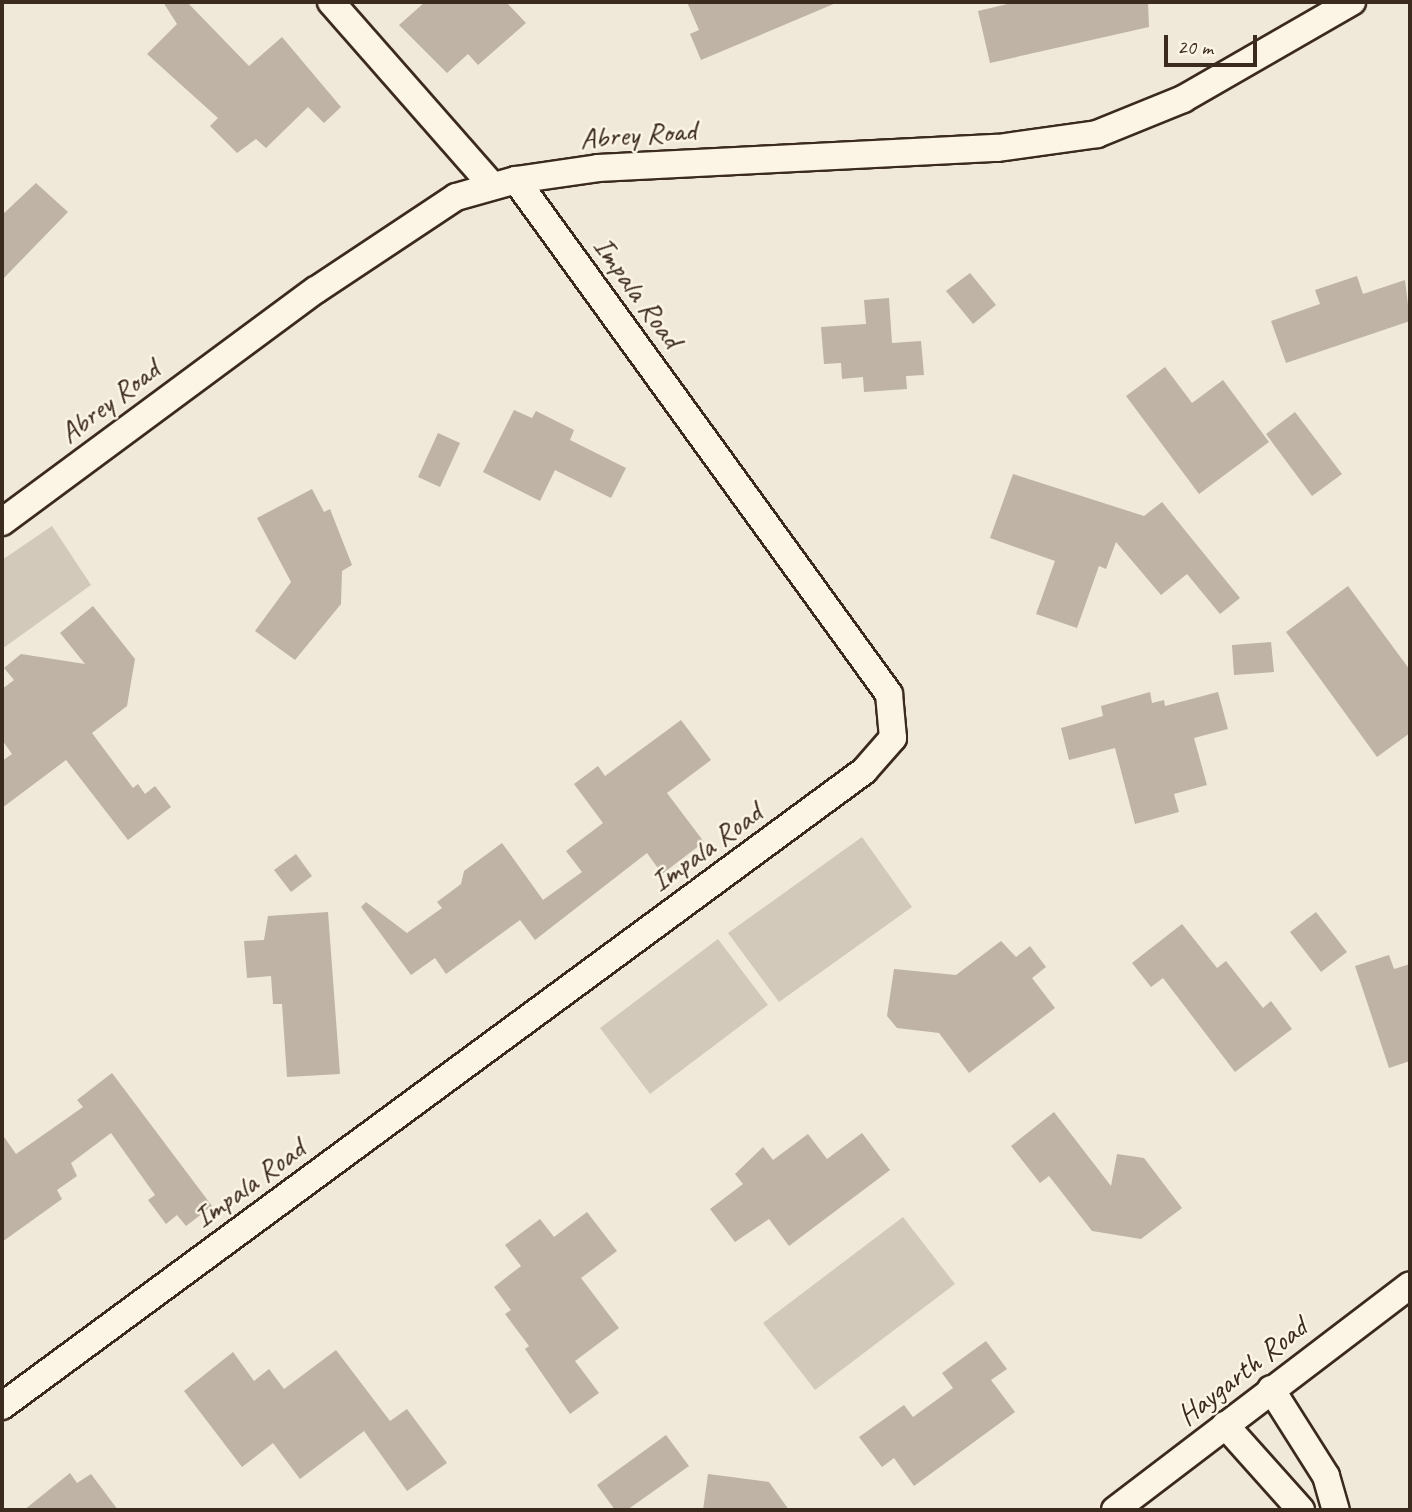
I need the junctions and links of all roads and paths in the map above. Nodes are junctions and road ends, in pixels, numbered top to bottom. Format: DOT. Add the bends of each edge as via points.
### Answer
graph roads {
  1 [pos="331,2"];
  2 [pos="1352,2"];
  3 [pos="504,182"];
  4 [pos="2,522"];
  5 [pos="1410,1285"];
  6 [pos="1271,1389"];
  7 [pos="2,1406"];
  8 [pos="1225,1425"];
  9 [pos="1115,1510"];
  10 [pos="1301,1510"];
  11 [pos="1336,1510"];
  1 -- 3 [label="street, Impala Road"];
  2 -- 3 [label="street, Abrey Road" via="1183,99 1097,134 998,148 598,168"];
  3 -- 4 [label="street, Abrey Road" via="433,208"];
  3 -- 7 [label="street, Impala Road" via="889,694 893,738 864,771"];
  5 -- 6 [label="street, Haygarth Road"];
  6 -- 8 [label="street, Haygarth Road"];
  6 -- 11 [label="street" via="1326,1476"];
  8 -- 9 [label="street, Haygarth Road"];
  8 -- 10 [label="street"];
}
